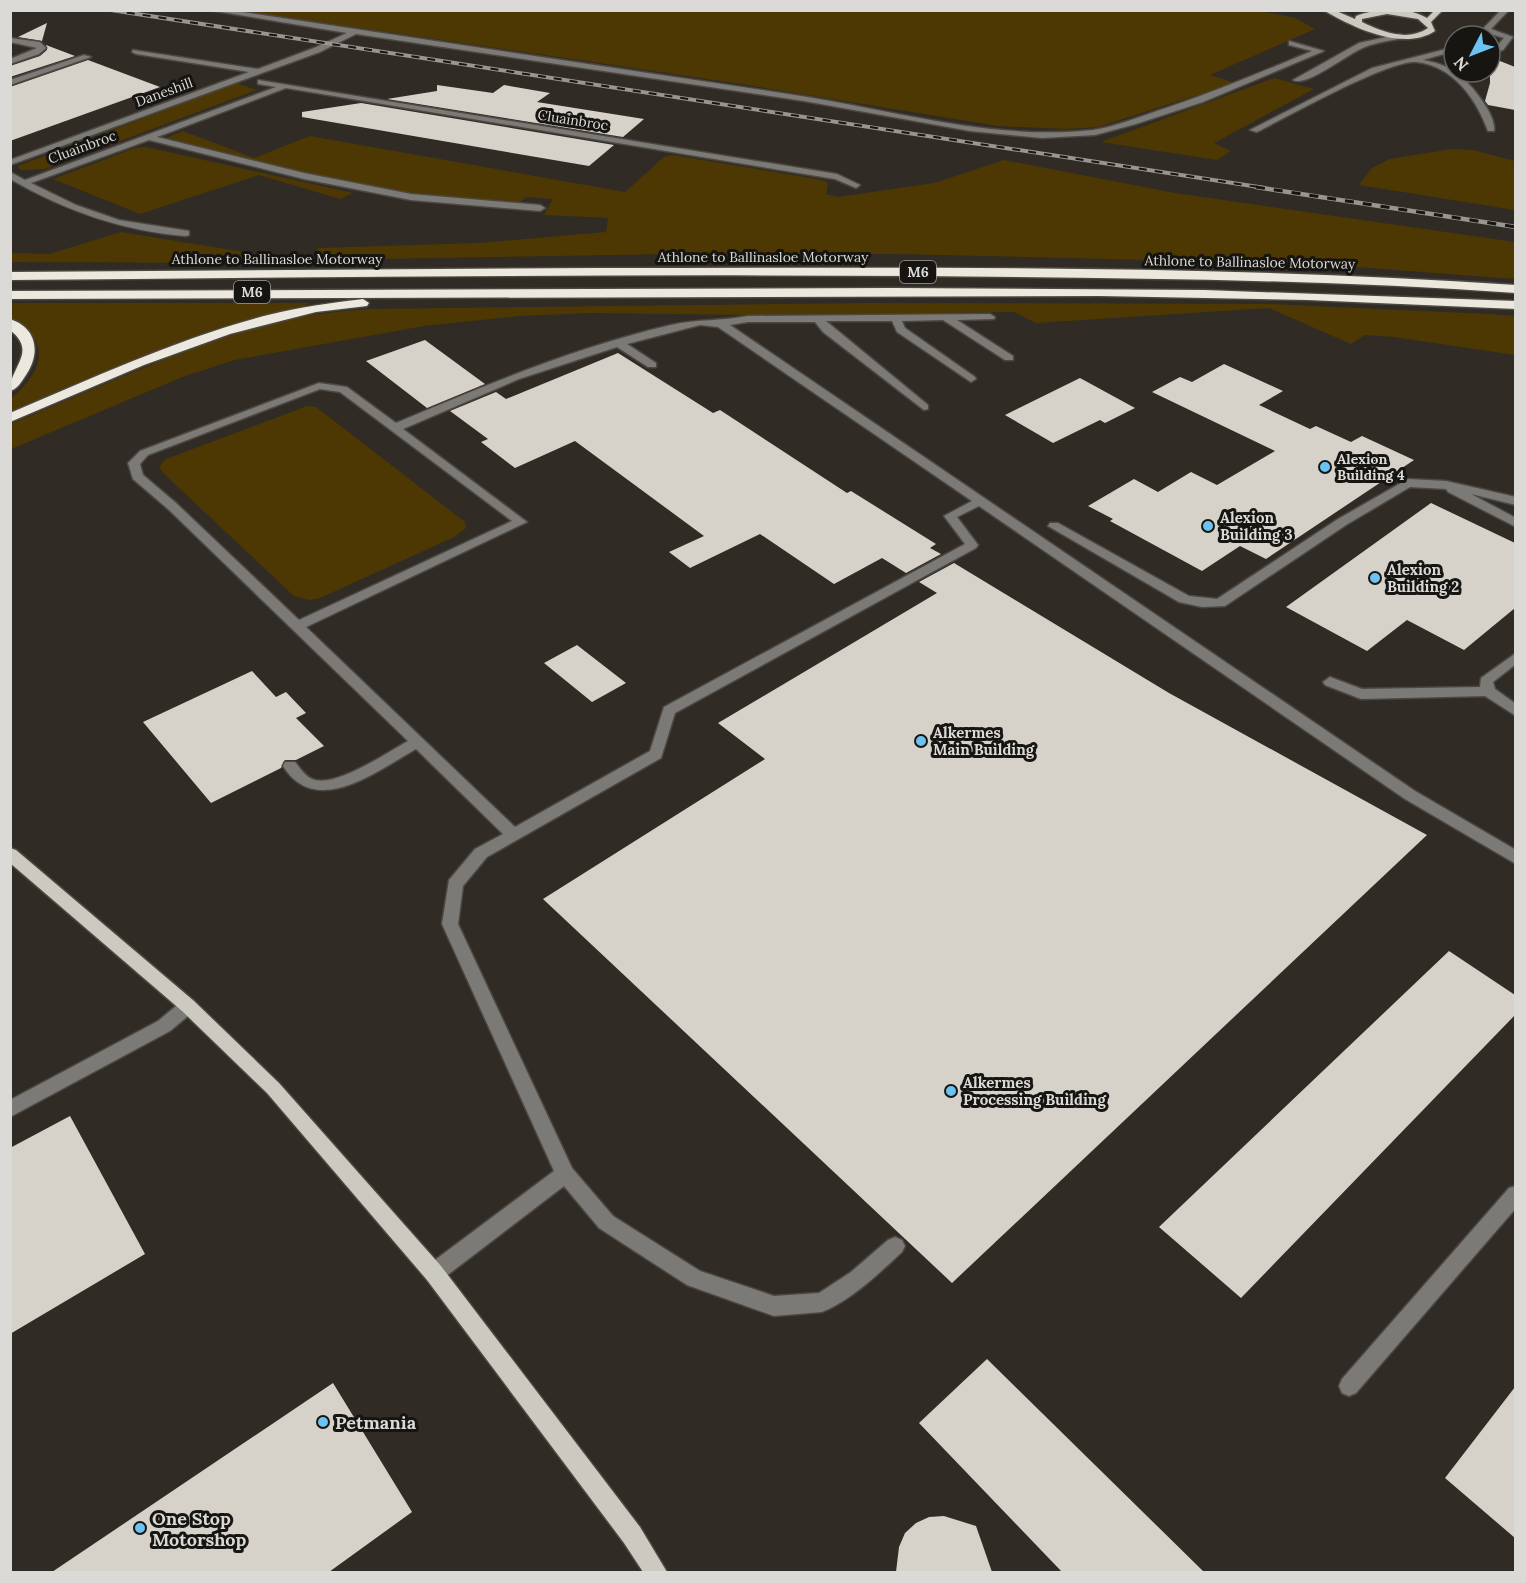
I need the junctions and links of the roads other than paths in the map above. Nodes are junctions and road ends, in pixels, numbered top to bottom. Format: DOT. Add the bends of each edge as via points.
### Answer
graph roads {
  1 [pos="212,10"];
  2 [pos="1326,10"];
  3 [pos="1359,10"];
  4 [pos="1440,10"];
  5 [pos="1506,10"];
  6 [pos="1388,11"];
  7 [pos="1375,12"];
  8 [pos="1427,22"];
  9 [pos="1493,24"];
  10 [pos="1360,25"];
  11 [pos="357,31"];
  12 [pos="1502,35"];
  13 [pos="1400,36"];
  14 [pos="10,40"];
  15 [pos="1292,43"];
  16 [pos="1362,45"];
  17 [pos="1502,46"];
  18 [pos="1319,51"];
  19 [pos="136,52"];
  20 [pos="1442,52"];
  21 [pos="87,57"];
  22 [pos="1341,58"];
  23 [pos="189,60"];
  24 [pos="1416,60"];
  25 [pos="10,62"];
  26 [pos="178,66"];
  27 [pos="1440,67"];
  28 [pos="259,71"];
  29 [pos="1310,75"];
  30 [pos="1321,78"];
  31 [pos="1297,80"];
  32 [pos="261,82"];
  33 [pos="1331,82"];
  34 [pos="10,83"];
  35 [pos="1342,85"];
  36 [pos="285,86"];
  37 [pos="1491,129"];
  38 [pos="1254,130"];
  39 [pos="149,137"];
  40 [pos="10,163"];
  41 [pos="10,175"];
  42 [pos="24,183"];
  43 [pos="856,185"];
  44 [pos="540,208"];
  45 [pos="186,233"];
  46 [pos="10,276"];
  47 [pos="1515,290"];
  48 [pos="494,293"];
  49 [pos="10,295"];
  50 [pos="1515,306"];
  51 [pos="990,317"];
  52 [pos="946,318"];
  53 [pos="896,319"];
  54 [pos="819,320"];
  55 [pos="10,323"];
  56 [pos="721,324"];
  57 [pos="618,343"];
  58 [pos="1009,357"];
  59 [pos="652,365"];
  60 [pos="971,379"];
  61 [pos="10,387"];
  62 [pos="924,407"];
  63 [pos="10,418"];
  64 [pos="395,428"];
  65 [pos="1446,485"];
  66 [pos="981,501"];
  67 [pos="1515,501"];
  68 [pos="1515,523"];
  69 [pos="1054,526"];
  70 [pos="297,627"];
  71 [pos="1515,657"];
  72 [pos="1330,682"];
  73 [pos="1488,691"];
  74 [pos="1515,711"];
  75 [pos="418,742"];
  76 [pos="290,766"];
  77 [pos="514,835"];
  78 [pos="10,854"];
  79 [pos="1515,858"];
  80 [pos="188,1006"];
  81 [pos="10,1108"];
  82 [pos="564,1174"];
  83 [pos="1515,1194"];
  84 [pos="895,1246"];
  85 [pos="434,1273"];
  86 [pos="1349,1386"];
  87 [pos="656,1572"];
  1 -- 11 [label="street"];
  2 -- 10 [label="main road"];
  3 -- 7 [label="main road"];
  4 -- 8 [label="main road"];
  5 -- 9 [label="street"];
  6 -- 7 [label="main road"];
  6 -- 8 [label="main road"];
  7 -- 10 [label="main road" via="1359,18"];
  8 -- 13 [label="main road" via="1432,29 1429,32"];
  10 -- 13 [label="main road" via="1380,34"];
  10 -- 16 [label="street"];
  11 -- 18 [label="street" via="970,128 1042,135 1095,132 1133,122 1200,100"];
  11 -- 28 [label="street"];
  12 -- 17 [label="street" via="1509,37"];
  13 -- 16 [label="street"];
  14 -- 25 [label="street" via="42,48"];
  15 -- 18 [label="street"];
  16 -- 22 [label="street"];
  18 -- 22 [label="street"];
  19 -- 23 [label="street, Daneshill"];
  20 -- 24 [label="street"];
  21 -- 34 [label="street"];
  22 -- 29 [label="street"];
  23 -- 26 [label="street, Daneshill"];
  23 -- 28 [label="street, Daneshill"];
  24 -- 27 [label="street"];
  24 -- 35 [label="street" via="1376,70"];
  27 -- 37 [label="street" via="1467,84 1490,116"];
  28 -- 40 [label="street, Daneshill"];
  29 -- 30 [label="street"];
  29 -- 31 [label="street"];
  32 -- 36 [label="street, Cluainbroc"];
  33 -- 35 [label="street"];
  35 -- 38 [label="street"];
  36 -- 39 [label="street, Cluainbroc"];
  36 -- 43 [label="street, Cluainbroc" via="837,177"];
  39 -- 42 [label="street, Cluainbroc"];
  39 -- 44 [label="street" via="304,176 411,197"];
  41 -- 42 [label="street"];
  42 -- 45 [label="street" via="67,205 114,222"];
  46 -- 47 [label="highway, Athlone to Ballinasloe Motorway / M6" via="1133,274 1304,277"];
  48 -- 49 [label="highway, M6"];
  48 -- 50 [label="highway, M6" via="1242,293"];
  48 -- 63 [label="highway" via="341,305 249,322"];
  51 -- 52 [label="street"];
  52 -- 53 [label="street"];
  52 -- 58 [label="street"];
  53 -- 54 [label="street"];
  53 -- 60 [label="street" via="901,330"];
  54 -- 56 [label="street" via="748,319"];
  54 -- 62 [label="street"];
  55 -- 61 [label="highway" via="25,333 31,349 27,367"];
  56 -- 57 [label="street" via="700,322"];
  56 -- 66 [label="street"];
  57 -- 59 [label="street"];
  57 -- 64 [label="street" via="515,377"];
  64 -- 70 [label="street" via="521,522"];
  64 -- 70 [label="street" via="343,389 319,386 144,453 134,463 137,476"];
  65 -- 67 [label="street"];
  65 -- 68 [label="street"];
  65 -- 69 [label="street" via="1408,483 1220,603 1184,599"];
  66 -- 77 [label="street" via="950,516 972,545 669,710 656,754"];
  66 -- 79 [label="street" via="1410,795"];
  70 -- 75 [label="street"];
  71 -- 73 [label="street" via="1486,681"];
  72 -- 73 [label="street" via="1361,694"];
  73 -- 74 [label="street"];
  75 -- 76 [label="street" via="323,787 308,785"];
  75 -- 77 [label="street"];
  77 -- 82 [label="street" via="481,853 455,884 450,924"];
  78 -- 80 [label="main road"];
  80 -- 81 [label="street" via="164,1026"];
  80 -- 85 [label="main road" via="273,1088"];
  82 -- 84 [label="street" via="606,1222 694,1278 774,1306 822,1302 858,1279"];
  82 -- 85 [label="street"];
  83 -- 86 [label="street"];
  85 -- 87 [label="main road"];
}
